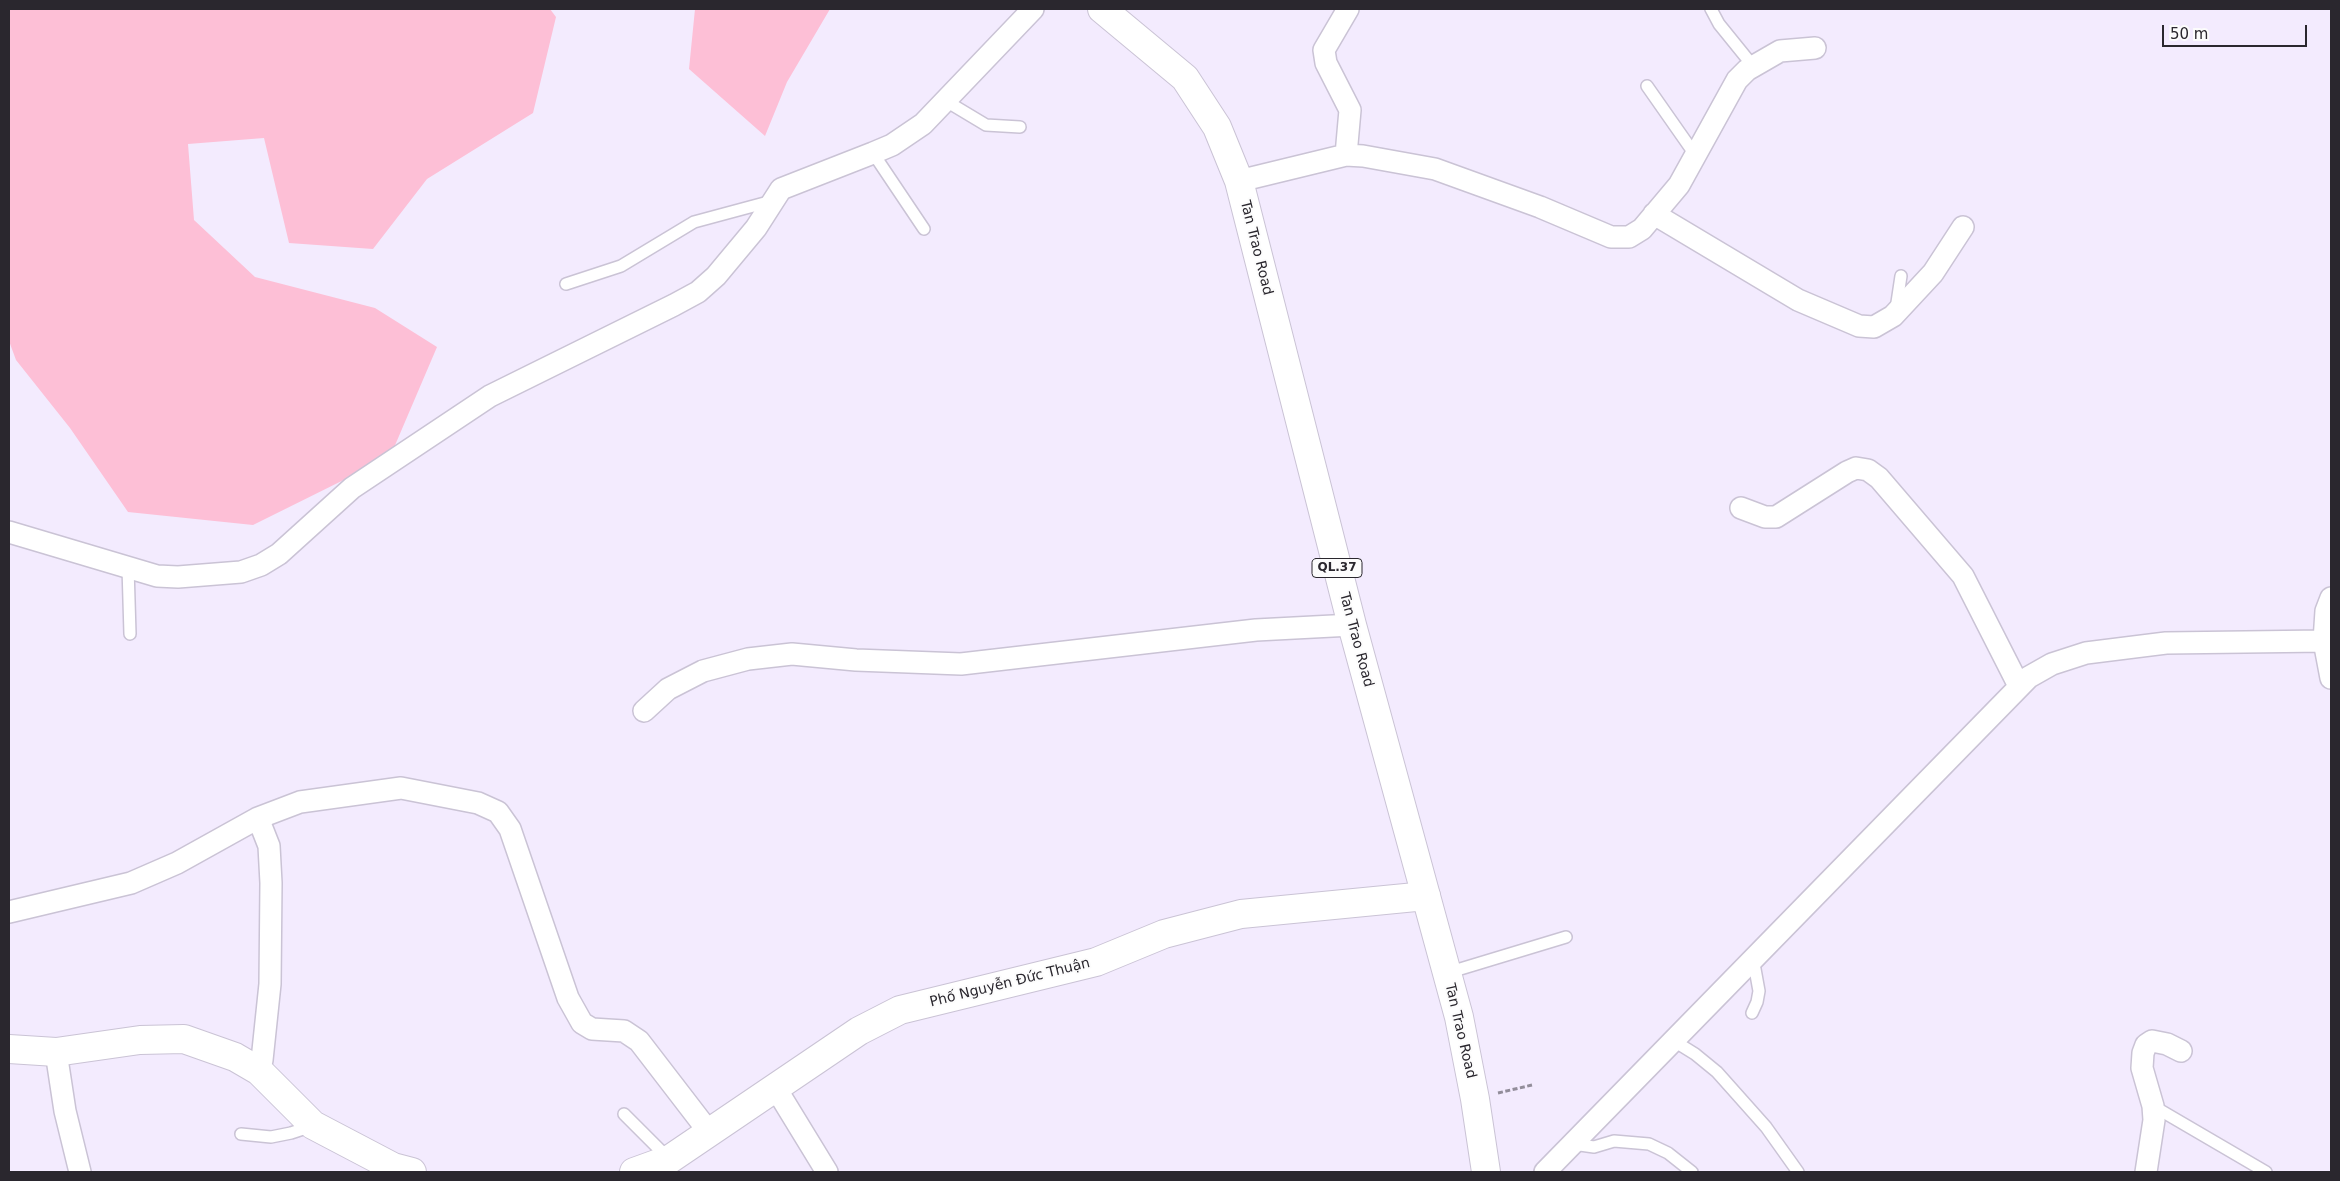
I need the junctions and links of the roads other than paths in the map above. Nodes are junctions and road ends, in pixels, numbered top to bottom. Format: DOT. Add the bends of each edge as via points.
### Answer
graph roads {
  1 [pos="1033,9"];
  2 [pos="1102,9"];
  3 [pos="1348,9"];
  4 [pos="1711,9"];
  5 [pos="1815,48"];
  6 [pos="1753,66"];
  7 [pos="1647,86"];
  8 [pos="946,101"];
  9 [pos="1020,127"];
  10 [pos="873,153"];
  11 [pos="1346,155"];
  12 [pos="1696,156"];
  13 [pos="1239,181"];
  14 [pos="772,201"];
  15 [pos="1654,214"];
  16 [pos="1963,227"];
  17 [pos="924,229"];
  18 [pos="1901,276"];
  19 [pos="566,284"];
  20 [pos="1895,313"];
  21 [pos="1741,508"];
  22 [pos="9,532"];
  23 [pos="128,567"];
  24 [pos="2331,598"];
  25 [pos="1352,625"];
  26 [pos="130,634"];
  27 [pos="2324,641"];
  28 [pos="2331,678"];
  29 [pos="2019,686"];
  30 [pos="644,711"];
  31 [pos="258,818"];
  32 [pos="1426,896"];
  33 [pos="9,912"];
  34 [pos="1566,936"];
  35 [pos="1750,963"];
  36 [pos="1447,972"];
  37 [pos="1752,1013"];
  38 [pos="1674,1041"];
  39 [pos="9,1049"];
  40 [pos="2181,1051"];
  41 [pos="56,1052"];
  42 [pos="259,1071"];
  43 [pos="775,1086"];
  44 [pos="2153,1106"];
  45 [pos="624,1114"];
  46 [pos="313,1125"];
  47 [pos="709,1132"];
  48 [pos="241,1134"];
  49 [pos="1573,1144"];
  50 [pos="668,1166"];
  51 [pos="80,1172"];
  52 [pos="412,1172"];
  53 [pos="634,1172"];
  54 [pos="827,1172"];
  55 [pos="1486,1172"];
  56 [pos="1544,1172"];
  57 [pos="1692,1172"];
  58 [pos="1798,1172"];
  59 [pos="2146,1172"];
  60 [pos="2266,1172"];
  1 -- 8 [label="street"];
  2 -- 13 [label="main road, Tan Trao Road / QL.37" via="1185,78 1217,127"];
  3 -- 11 [label="street" via="1324,50 1326,63 1350,110"];
  4 -- 6 [label="lane"];
  5 -- 6 [label="street" via="1780,51"];
  6 -- 12 [label="street" via="1737,80"];
  7 -- 12 [label="lane"];
  8 -- 9 [label="lane" via="986,125"];
  8 -- 10 [label="street" via="923,124 892,145"];
  10 -- 14 [label="street" via="789,185 781,189"];
  10 -- 17 [label="lane"];
  11 -- 13 [label="street"];
  11 -- 15 [label="street" via="1435,169 1611,237 1628,237 1642,230"];
  12 -- 15 [label="street" via="1679,185"];
  13 -- 25 [label="main road, Tan Trao Road / QL.37"];
  14 -- 19 [label="lane" via="694,222 622,266"];
  14 -- 23 [label="street" via="756,228 716,276 698,292 490,396 352,488 279,554 261,565 241,572 178,577 157,576"];
  15 -- 20 [label="street" via="1798,300 1836,317 1859,326 1874,327"];
  16 -- 20 [label="street" via="1933,273"];
  18 -- 20 [label="lane"];
  21 -- 29 [label="street" via="1764,517 1776,517 1847,472 1856,468 1868,470 1879,478 1963,576"];
  22 -- 23 [label="street"];
  23 -- 26 [label="lane"];
  24 -- 27 [label="street" via="2326,611"];
  25 -- 30 [label="street" via="1256,630 961,664 792,654 748,659 703,671 668,689"];
  25 -- 32 [label="main road, Tan Trao Road / QL.37"];
  27 -- 28 [label="street"];
  27 -- 29 [label="street" via="2166,643 2086,652 2052,664"];
  29 -- 35 [label="street"];
  31 -- 33 [label="street" via="177,863 131,883"];
  31 -- 42 [label="street" via="269,846 270,883 270,984"];
  31 -- 47 [label="street" via="300,802 401,788 478,803 498,812 510,829 568,998 582,1023 592,1030 624,1031 639,1041"];
  32 -- 36 [label="main road, Tan Trao Road / QL.37"];
  32 -- 43 [label="main road, Phố Nguyễn Đức Thuận" via="1241,914 1164,934 1096,962 900,1010 859,1031"];
  34 -- 36 [label="lane"];
  35 -- 37 [label="lane" via="1755,969 1759,991"];
  35 -- 38 [label="street"];
  36 -- 55 [label="main road, Tan Trao Road / QL.37" via="1475,1099"];
  38 -- 49 [label="street"];
  38 -- 58 [label="lane" via="1717,1072 1766,1127"];
  39 -- 41 [label="main road"];
  40 -- 44 [label="street" via="2158,1042 2146,1045 2142,1068"];
  41 -- 42 [label="main road" via="140,1040 184,1039 235,1056"];
  41 -- 51 [label="street" via="65,1110"];
  42 -- 46 [label="main road"];
  43 -- 47 [label="main road, Phố Nguyễn Đức Thuận"];
  43 -- 54 [label="street"];
  44 -- 59 [label="street"];
  44 -- 60 [label="lane"];
  45 -- 50 [label="lane"];
  46 -- 48 [label="lane" via="291,1134 271,1137"];
  46 -- 52 [label="main road" via="393,1167"];
  47 -- 50 [label="main road, Phố Nguyễn Đức Thuận"];
  49 -- 56 [label="street"];
  49 -- 57 [label="lane" via="1594,1147 1614,1141 1649,1144 1668,1153"];
  50 -- 53 [label="main road, Phố Nguyễn Đức Thuận"];
}
